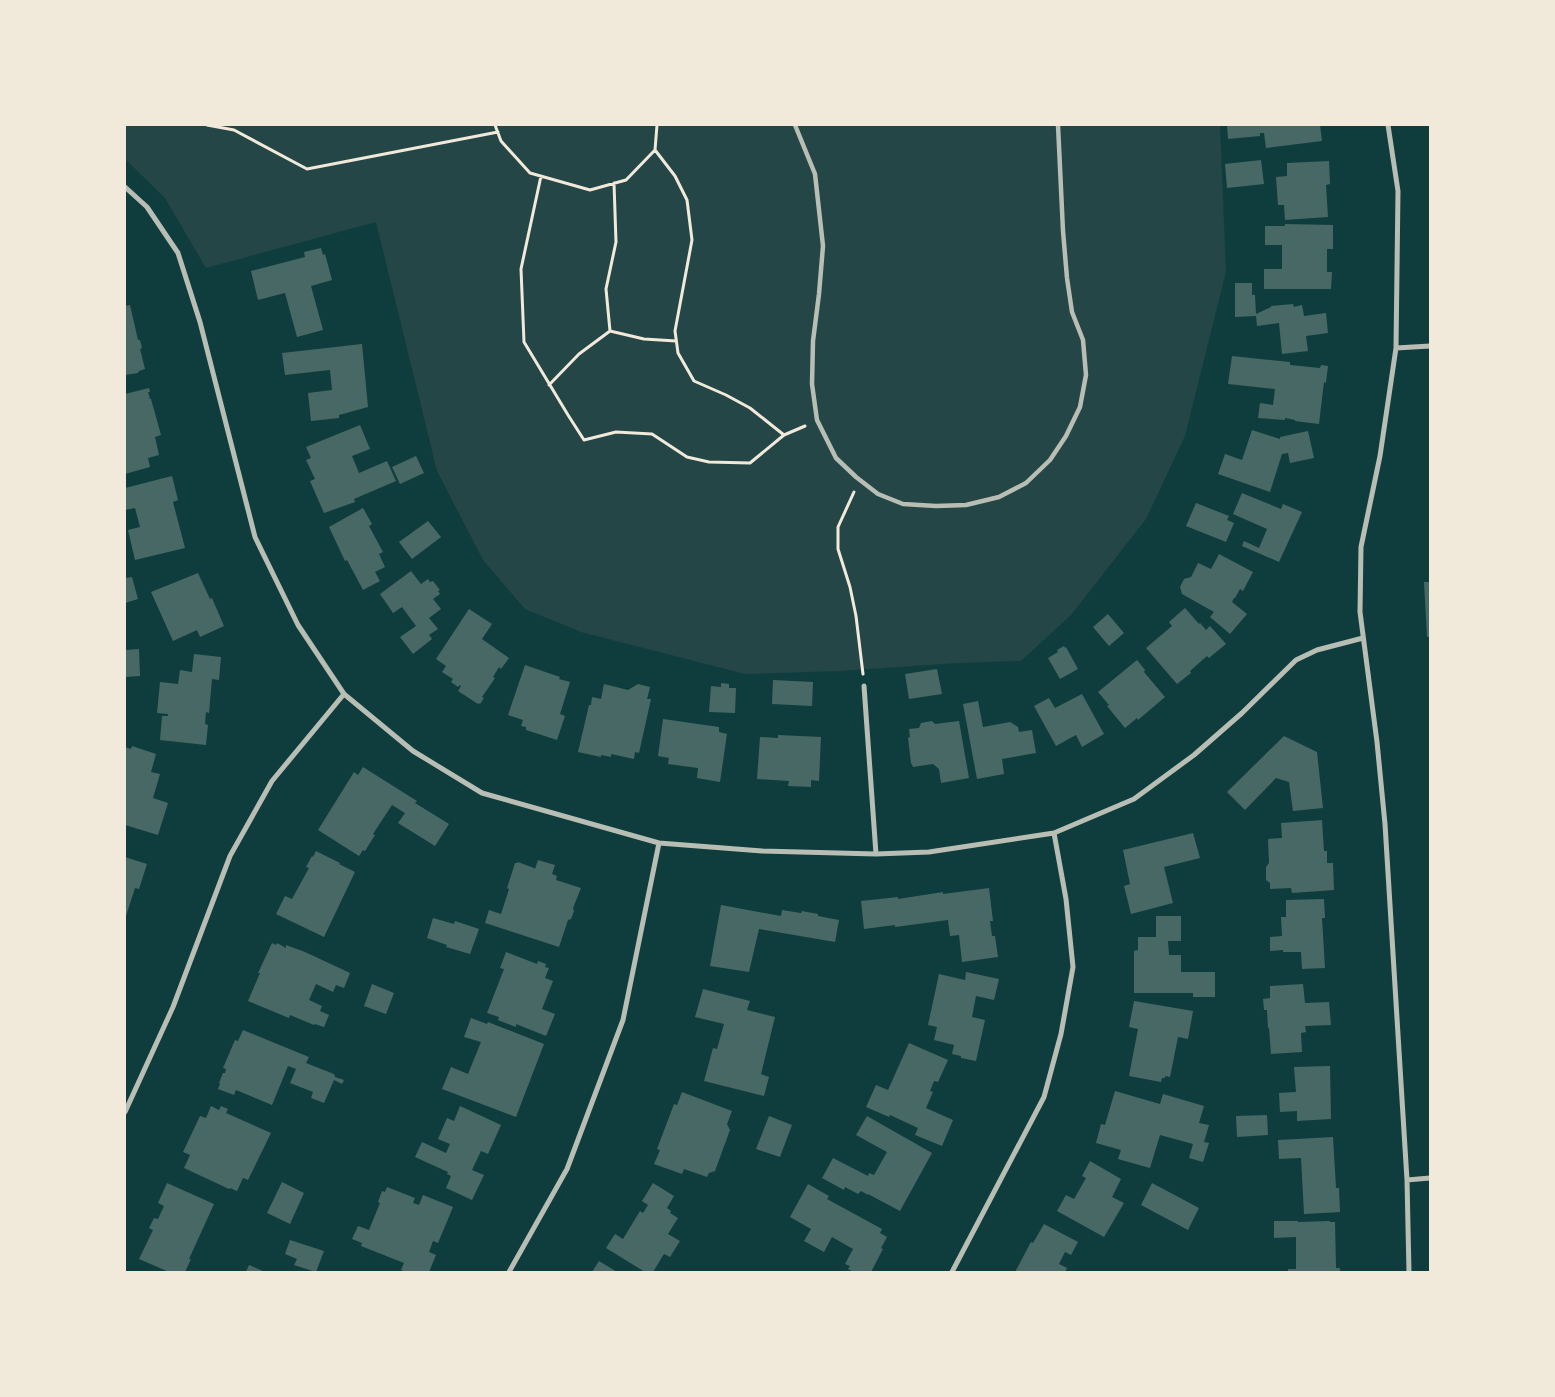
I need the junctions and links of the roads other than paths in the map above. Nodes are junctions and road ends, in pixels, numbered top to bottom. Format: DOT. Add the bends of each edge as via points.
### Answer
graph roads {
  1 [pos="795,125"];
  2 [pos="1058,125"];
  3 [pos="1388,125"];
  4 [pos="125,187"];
  5 [pos="1430,346"];
  6 [pos="1396,348"];
  7 [pos="1363,638"];
  8 [pos="864,686"];
  9 [pos="344,694"];
  10 [pos="1054,833"];
  11 [pos="659,843"];
  12 [pos="876,854"];
  13 [pos="125,1112"];
  14 [pos="1430,1178"];
  15 [pos="1406,1180"];
  16 [pos="510,1272"];
  17 [pos="952,1272"];
  18 [pos="1409,1272"];
  1 -- 2 [label="street" via="815,174 823,246 813,341 812,384 817,420 836,458 878,494 903,504 936,506 966,505 999,497 1026,484 1050,460 1080,407 1086,375 1083,340 1072,312 1067,278"];
  3 -- 6 [label="street" via="1398,191"];
  4 -- 9 [label="street" via="147,207 178,253 200,322 255,537 298,625"];
  5 -- 6 [label="street"];
  6 -- 7 [label="street" via="1380,456 1361,547"];
  7 -- 10 [label="street" via="1316,650 1296,660 1194,755 1134,799"];
  7 -- 15 [label="street" via="1385,824"];
  8 -- 12 [label="street"];
  9 -- 11 [label="street" via="413,751 482,793"];
  9 -- 13 [label="street" via="272,781 230,856 172,1007"];
  10 -- 12 [label="street" via="929,852"];
  10 -- 17 [label="street" via="1066,899 1073,967 1061,1034 1044,1098"];
  11 -- 12 [label="street" via="762,851"];
  11 -- 16 [label="street" via="623,1020 567,1169"];
  14 -- 15 [label="street"];
  15 -- 18 [label="street"];
}
